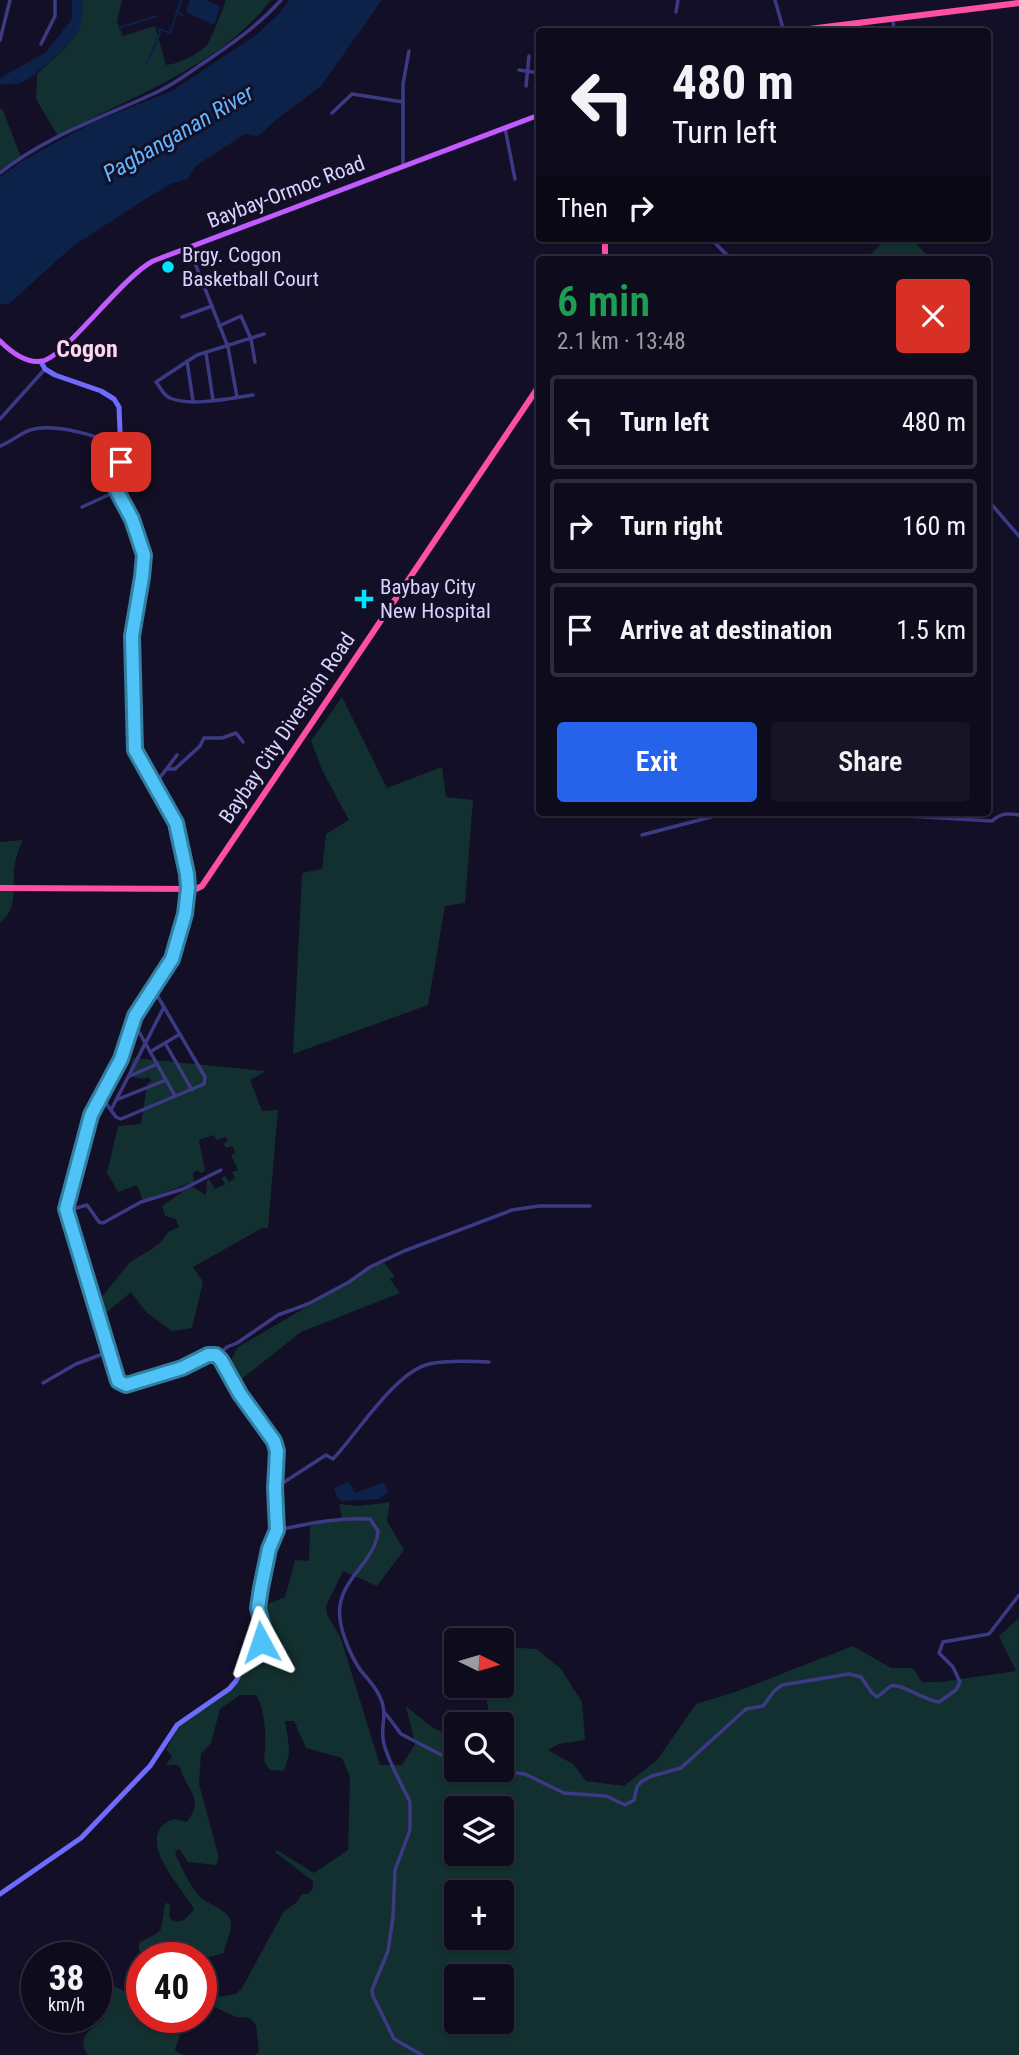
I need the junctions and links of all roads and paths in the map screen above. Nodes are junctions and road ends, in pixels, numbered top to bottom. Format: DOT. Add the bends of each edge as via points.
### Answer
graph roads {
  1 [pos="10,0"];
  2 [pos="55,0"];
  3 [pos="281,0"];
  4 [pos="678,0"];
  5 [pos="775,0"];
  6 [pos="1019,4"];
  7 [pos="676,12"];
  8 [pos="893,19"];
  9 [pos="859,23"];
  10 [pos="783,28"];
  11 [pos="817,28"];
  12 [pos="861,28"];
  13 [pos="894,28"];
  14 [pos="0,40"];
  15 [pos="41,44"];
  16 [pos="409,51"];
  17 [pos="529,56"];
  18 [pos="519,70"];
  19 [pos="528,71"];
  20 [pos="536,72"];
  21 [pos="526,86"];
  22 [pos="403,102"];
  23 [pos="332,113"];
  24 [pos="536,116"];
  25 [pos="505,128"];
  26 [pos="403,167"];
  27 [pos="0,173"];
  28 [pos="515,179"];
  29 [pos="714,242"];
  30 [pos="189,248"];
  31 [pos="728,256"];
  32 [pos="212,306"];
  33 [pos="182,317"];
  34 [pos="219,326"];
  35 [pos="264,334"];
  36 [pos="251,339"];
  37 [pos="0,341"];
  38 [pos="228,347"];
  39 [pos="206,353"];
  40 [pos="187,361"];
  41 [pos="41,362"];
  42 [pos="255,362"];
  43 [pos="45,369"];
  44 [pos="536,390"];
  45 [pos="253,395"];
  46 [pos="237,397"];
  47 [pos="213,400"];
  48 [pos="193,401"];
  49 [pos="0,419"];
  50 [pos="0,446"];
  51 [pos="121,446"];
  52 [pos="117,491"];
  53 [pos="991,505"];
  54 [pos="82,507"];
  55 [pos="1019,536"];
  56 [pos="243,742"];
  57 [pos="177,755"];
  58 [pos="167,769"];
  59 [pos="155,785"];
  60 [pos="1019,815"];
  61 [pos="715,816"];
  62 [pos="908,816"];
  63 [pos="642,835"];
  64 [pos="0,888"];
  65 [pos="188,888"];
  66 [pos="154,990"];
  67 [pos="164,1007"];
  68 [pos="139,1032"];
  69 [pos="180,1034"];
  70 [pos="145,1043"];
  71 [pos="165,1043"];
  72 [pos="150,1052"];
  73 [pos="157,1064"];
  74 [pos="128,1077"];
  75 [pos="166,1080"];
  76 [pos="192,1090"];
  77 [pos="175,1096"];
  78 [pos="116,1100"];
  79 [pos="105,1102"];
  80 [pos="111,1110"];
  81 [pos="221,1170"];
  82 [pos="590,1206"];
  83 [pos="66,1211"];
  84 [pos="108,1352"];
  85 [pos="218,1356"];
  86 [pos="489,1362"];
  87 [pos="43,1383"];
  88 [pos="275,1488"];
  89 [pos="277,1530"];
  90 [pos="1019,1595"];
  91 [pos="386,1714"];
  92 [pos="444,1756"];
  93 [pos="514,1772"];
  94 [pos="0,1894"];
  95 [pos="422,2055"];
  1 -- 14 [label="street"];
  2 -- 15 [label="street" via="55,16"];
  3 -- 27 [label="street" via="244,36 176,83 77,127"];
  4 -- 7 [label="street"];
  5 -- 10 [label="street"];
  6 -- 8 [label="highway"];
  8 -- 9 [label="highway"];
  8 -- 13 [label="street"];
  9 -- 11 [label="highway"];
  9 -- 12 [label="street"];
  16 -- 22 [label="street"];
  17 -- 19 [label="street"];
  18 -- 19 [label="street"];
  19 -- 20 [label="street"];
  19 -- 21 [label="street"];
  22 -- 23 [label="street" via="353,93"];
  22 -- 26 [label="street"];
  24 -- 25 [label="main road, Baybay-Ormoc Road"];
  25 -- 26 [label="main road, Baybay-Ormoc Road"];
  25 -- 28 [label="street"];
  26 -- 30 [label="main road, Baybay-Ormoc Road"];
  29 -- 31 [label="street"];
  30 -- 32 [label="street"];
  30 -- 41 [label="main road, Baybay-Ormoc Road" via="141,268 55,356"];
  32 -- 33 [label="street"];
  32 -- 34 [label="street"];
  34 -- 36 [label="street" via="241,316"];
  34 -- 38 [label="street"];
  35 -- 36 [label="street"];
  36 -- 38 [label="street"];
  36 -- 42 [label="street"];
  37 -- 41 [label="main road" via="20,357"];
  38 -- 39 [label="street"];
  38 -- 46 [label="street"];
  39 -- 40 [label="street"];
  39 -- 47 [label="street"];
  40 -- 48 [label="street"];
  40 -- 48 [label="street" via="156,382 167,397"];
  41 -- 43 [label="street"];
  43 -- 49 [label="street"];
  43 -- 51 [label="street" via="114,399 121,415"];
  44 -- 65 [label="highway, Baybay City Diversion Road" via="204,884"];
  45 -- 46 [label="street"];
  46 -- 47 [label="street"];
  47 -- 48 [label="street"];
  50 -- 51 [label="street" via="42,428 96,435"];
  51 -- 52 [label="street"];
  52 -- 54 [label="street"];
  52 -- 59 [label="street" via="144,555 132,636 135,748"];
  53 -- 55 [label="street"];
  56 -- 58 [label="street" via="235,732 223,738 204,738 176,769"];
  57 -- 58 [label="street"];
  58 -- 59 [label="street"];
  59 -- 65 [label="street" via="177,827"];
  60 -- 62 [label="street" via="1007,813 992,821"];
  61 -- 63 [label="street"];
  64 -- 65 [label="highway"];
  65 -- 66 [label="street" via="172,959"];
  66 -- 67 [label="street"];
  66 -- 83 [label="street" via="135,1016 121,1059 91,1115"];
  67 -- 69 [label="street"];
  67 -- 70 [label="street"];
  68 -- 70 [label="street"];
  69 -- 71 [label="street"];
  69 -- 76 [label="street" via="205,1077 204,1084"];
  70 -- 72 [label="street"];
  70 -- 74 [label="street"];
  71 -- 72 [label="street"];
  71 -- 76 [label="street"];
  72 -- 73 [label="street"];
  73 -- 74 [label="street"];
  73 -- 75 [label="street"];
  74 -- 78 [label="street"];
  75 -- 77 [label="street"];
  75 -- 78 [label="street"];
  76 -- 77 [label="street"];
  77 -- 80 [label="street" via="121,1119"];
  78 -- 80 [label="street"];
  79 -- 80 [label="street"];
  81 -- 83 [label="street" via="183,1189 141,1202 103,1223 87,1205"];
  82 -- 85 [label="street" via="512,1210 404,1251 308,1304 278,1315"];
  83 -- 84 [label="street"];
  84 -- 85 [label="street" via="124,1385 208,1355"];
  84 -- 87 [label="street"];
  85 -- 88 [label="street" via="274,1441"];
  86 -- 88 [label="street" via="429,1364 416,1369 333,1459 326,1455"];
  88 -- 89 [label="street"];
  89 -- 91 [label="street" via="342,1519 375,1523 376,1544 345,1586 339,1610 354,1659 376,1688"];
  89 -- 94 [label="street" via="266,1558 258,1608 264,1633 236,1681 177,1725 150,1766 81,1838"];
  90 -- 93 [label="street" via="989,1634 940,1646 939,1653 960,1682 939,1702 897,1685 877,1697 861,1677 849,1674 782,1685 763,1706 747,1709 681,1768 642,1781 634,1800 625,1805 606,1796 564,1793"];
  91 -- 92 [label="street" via="401,1734"];
  91 -- 95 [label="street" via="382,1741 410,1802 412,1820 395,1870 388,1951 373,1996 394,2039"];
}
